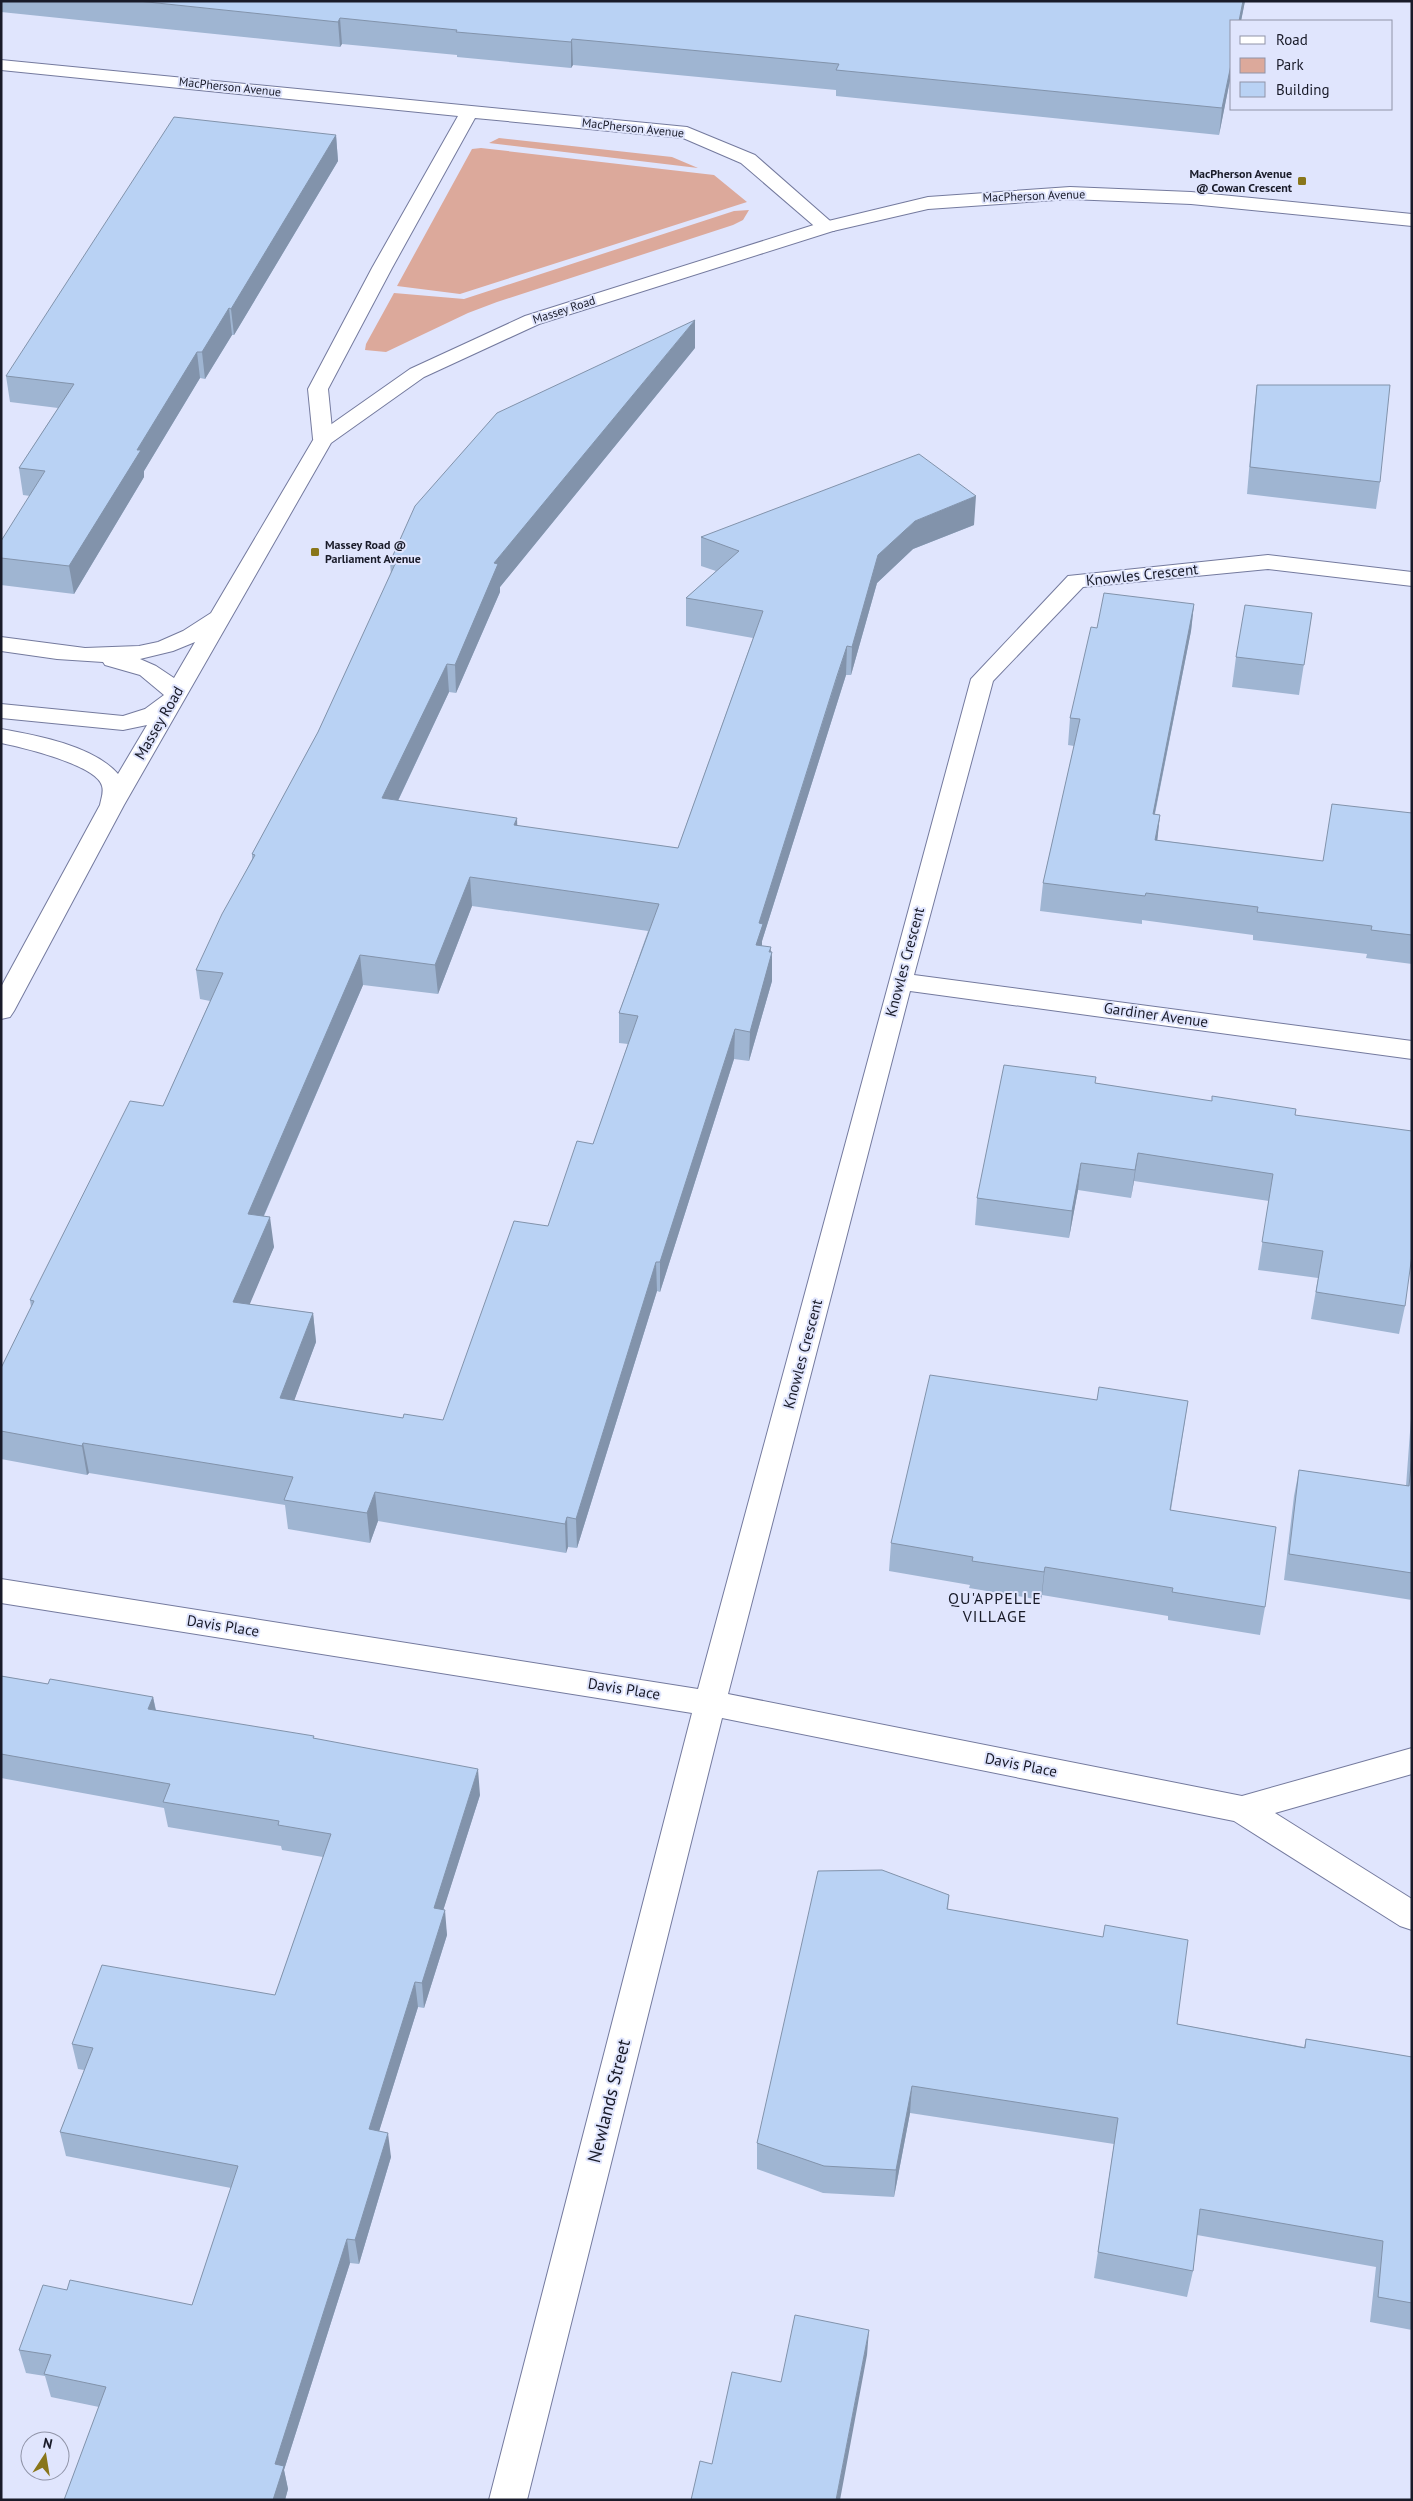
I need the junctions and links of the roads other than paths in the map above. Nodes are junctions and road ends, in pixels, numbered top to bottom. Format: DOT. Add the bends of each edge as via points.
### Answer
graph roads {
  1 [pos="1,65"];
  2 [pos="470,111"];
  3 [pos="1412,220"];
  4 [pos="827,227"];
  5 [pos="323,439"];
  6 [pos="1412,579"];
  7 [pos="220,615"];
  8 [pos="1,644"];
  9 [pos="96,656"];
  10 [pos="173,698"];
  11 [pos="1,711"];
  12 [pos="1,736"];
  13 [pos="112,805"];
  14 [pos="900,981"];
  15 [pos="1,1011"];
  16 [pos="1412,1050"];
  17 [pos="1,1591"];
  18 [pos="710,1703"];
  19 [pos="1412,1761"];
  20 [pos="1242,1809"];
  21 [pos="1412,1916"];
  22 [pos="508,2500"];
  1 -- 2 [label="street, MacPherson Avenue"];
  2 -- 4 [label="street, MacPherson Avenue" via="687,133 748,159"];
  2 -- 5 [label="street" via="318,388"];
  3 -- 4 [label="street, MacPherson Avenue" via="1191,198 1070,193 928,203"];
  4 -- 5 [label="street, Massey Road" via="532,320 417,373"];
  5 -- 7 [label="street, Massey Road"];
  6 -- 14 [label="street, Knowles Crescent" via="1268,562 1076,581 982,678"];
  7 -- 9 [label="street" via="200,632 170,646 135,654"];
  7 -- 10 [label="street, Massey Road"];
  8 -- 9 [label="street"];
  9 -- 10 [label="street" via="151,671 166,682"];
  10 -- 11 [label="street" via="153,716 123,723"];
  10 -- 13 [label="street, Massey Road"];
  12 -- 13 [label="street" via="45,747 94,766 113,783"];
  13 -- 15 [label="street, Massey Road"];
  14 -- 16 [label="street, Gardiner Avenue"];
  14 -- 18 [label="street, Knowles Crescent"];
  17 -- 18 [label="street, Davis Place"];
  18 -- 20 [label="street, Davis Place"];
  18 -- 22 [label="street, Newlands Street"];
  19 -- 20 [label="street, Davis Place"];
  20 -- 21 [label="street, Davis Place"];
}
